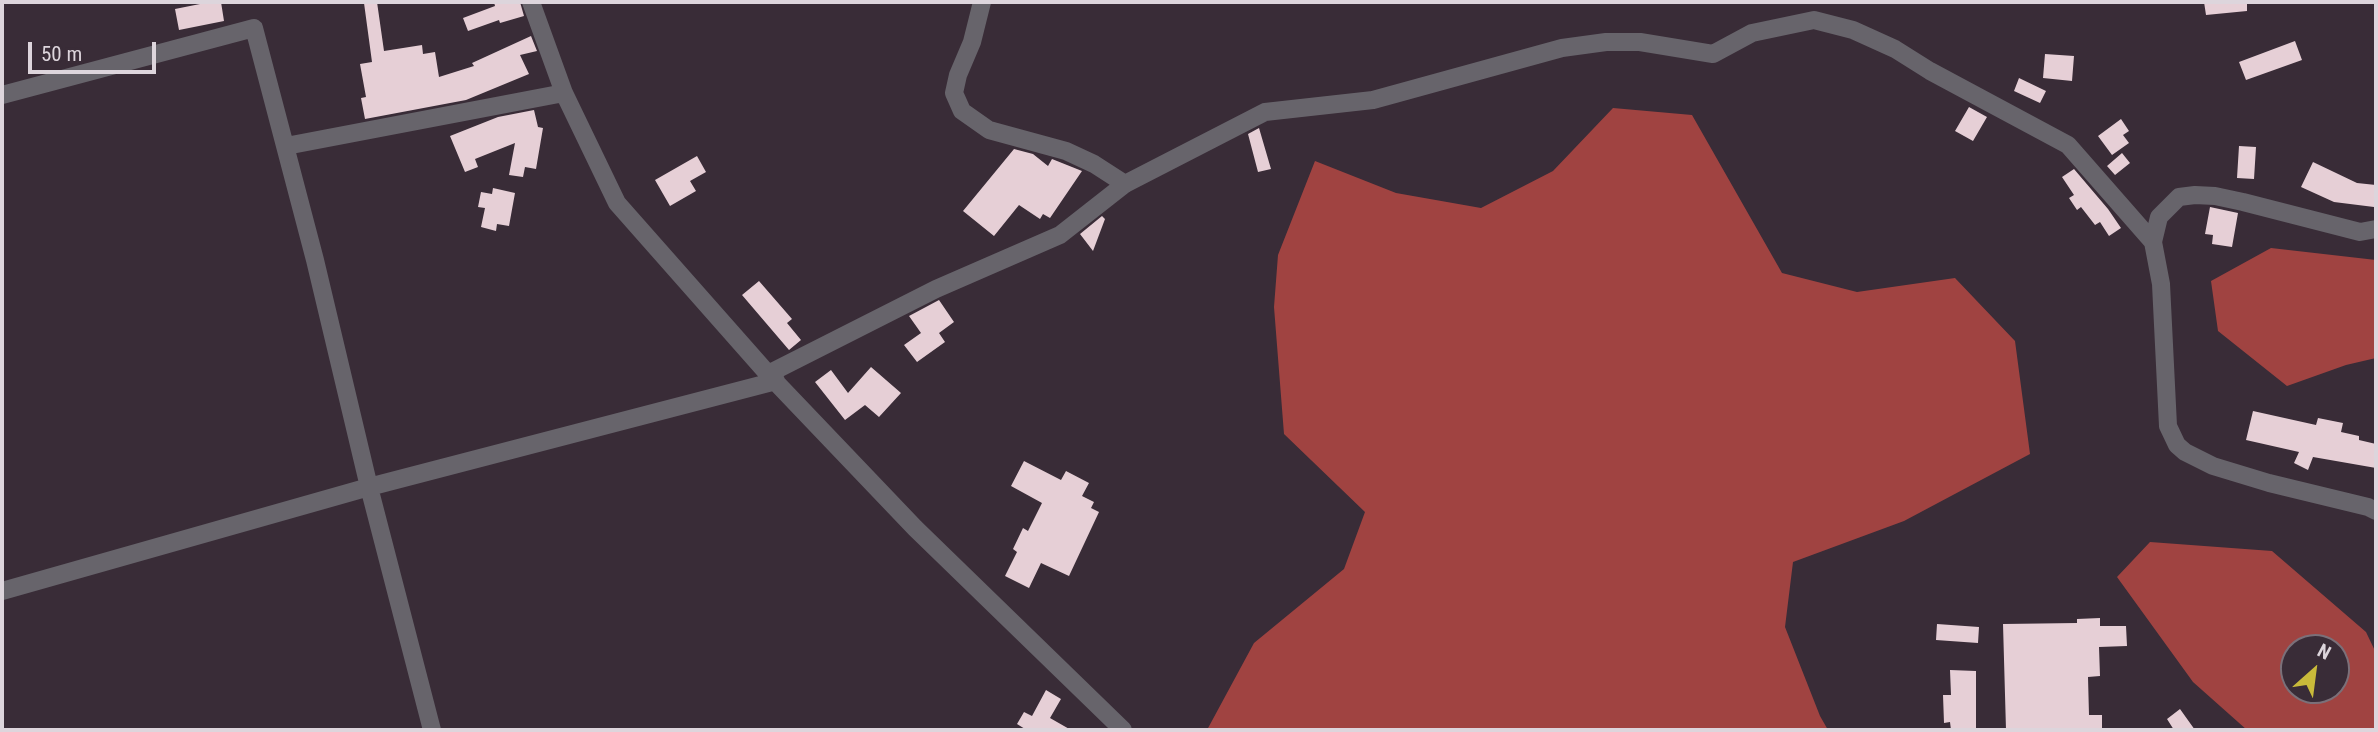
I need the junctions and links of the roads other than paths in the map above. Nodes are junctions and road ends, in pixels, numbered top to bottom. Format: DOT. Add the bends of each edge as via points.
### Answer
graph roads {
  1 [pos="531,2"];
  2 [pos="982,2"];
  3 [pos="564,93"];
  4 [pos="2,95"];
  5 [pos="286,146"];
  6 [pos="1125,184"];
  7 [pos="2376,229"];
  8 [pos="2153,242"];
  9 [pos="772,378"];
  10 [pos="369,486"];
  11 [pos="2376,512"];
  12 [pos="2,591"];
  13 [pos="432,730"];
  14 [pos="1124,730"];
  1 -- 3 [label="street"];
  2 -- 6 [label="street" via="954,93 962,111 989,130 1066,151"];
  3 -- 5 [label="street"];
  3 -- 9 [label="street" via="617,202"];
  4 -- 5 [label="street" via="254,28"];
  5 -- 10 [label="street"];
  6 -- 8 [label="street" via="1265,112 1373,100 1562,48 1606,42 1640,42 1713,54 1752,33 1814,20 1853,30 1895,49 2068,145"];
  6 -- 9 [label="street" via="1060,235 936,289"];
  7 -- 8 [label="street" via="2360,232 2243,202 2194,195 2179,197 2159,217"];
  8 -- 11 [label="street" via="2161,284 2168,426 2177,445 2213,466"];
  9 -- 10 [label="street"];
  9 -- 14 [label="street" via="915,528"];
  10 -- 12 [label="street"];
  10 -- 13 [label="street"];
}
